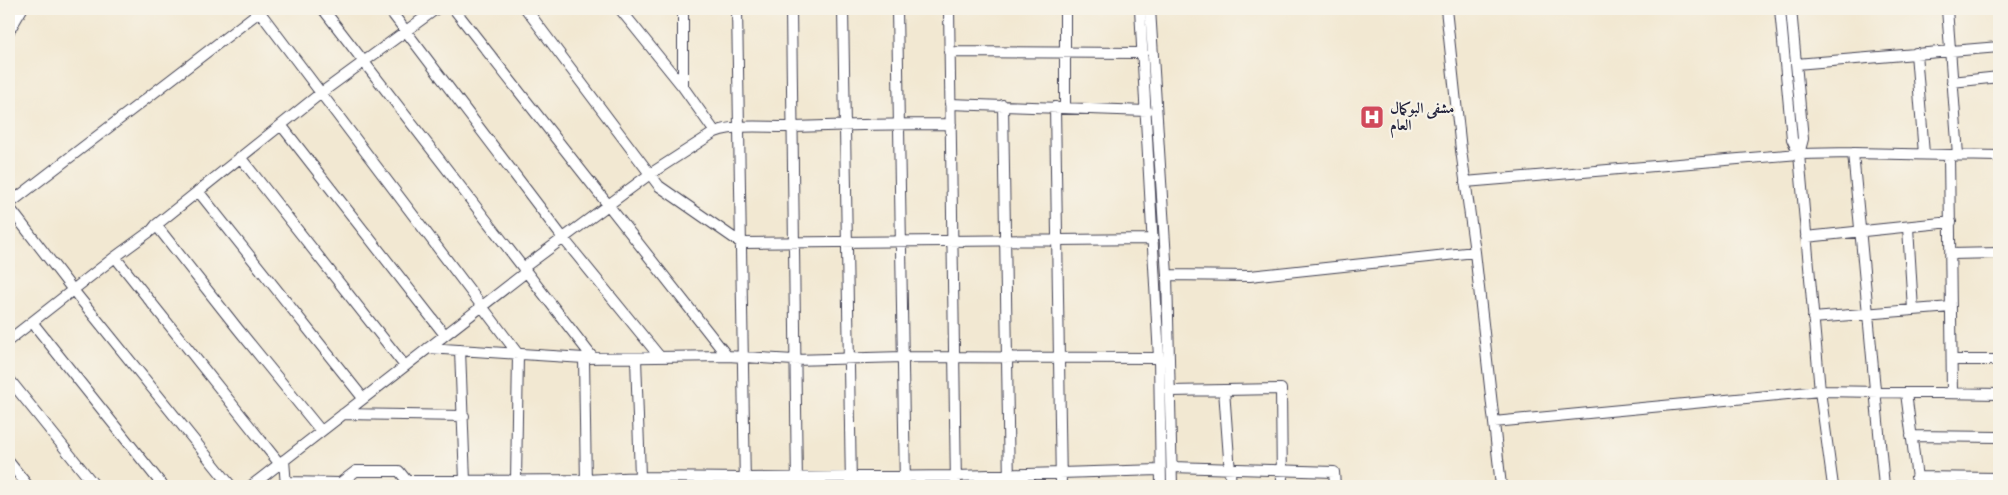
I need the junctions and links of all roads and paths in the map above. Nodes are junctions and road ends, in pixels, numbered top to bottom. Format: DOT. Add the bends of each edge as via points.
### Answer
graph roads {
  1 [pos="22,9"];
  2 [pos="323,9"];
  3 [pos="389,9"];
  4 [pos="436,9"];
  5 [pos="454,9"];
  6 [pos="526,9"];
  7 [pos="620,9"];
  8 [pos="682,9"];
  9 [pos="737,9"];
  10 [pos="791,9"];
  11 [pos="844,9"];
  12 [pos="897,9"];
  13 [pos="949,9"];
  14 [pos="1065,9"];
  15 [pos="1140,9"];
  16 [pos="1150,9"];
  17 [pos="1446,9"];
  18 [pos="1780,9"];
  19 [pos="1791,9"];
  20 [pos="1947,9"];
  21 [pos="261,10"];
  22 [pos="9,31"];
  23 [pos="406,32"];
  24 [pos="1999,47"];
  25 [pos="1950,50"];
  26 [pos="949,52"];
  27 [pos="1065,53"];
  28 [pos="1143,53"];
  29 [pos="1916,53"];
  30 [pos="364,63"];
  31 [pos="1796,64"];
  32 [pos="1999,77"];
  33 [pos="1952,82"];
  34 [pos="683,87"];
  35 [pos="321,93"];
  36 [pos="950,104"];
  37 [pos="1003,105"];
  38 [pos="1060,107"];
  39 [pos="1147,111"];
  40 [pos="846,124"];
  41 [pos="899,124"];
  42 [pos="951,124"];
  43 [pos="281,125"];
  44 [pos="738,126"];
  45 [pos="793,127"];
  46 [pos="715,132"];
  47 [pos="1853,153"];
  48 [pos="1799,154"];
  49 [pos="1924,154"];
  50 [pos="1953,155"];
  51 [pos="1999,156"];
  52 [pos="240,158"];
  53 [pos="650,174"];
  54 [pos="1466,182"];
  55 [pos="198,191"];
  56 [pos="11,200"];
  57 [pos="608,205"];
  58 [pos="1951,222"];
  59 [pos="156,225"];
  60 [pos="1908,227"];
  61 [pos="1859,232"];
  62 [pos="1806,237"];
  63 [pos="563,238"];
  64 [pos="1153,239"];
  65 [pos="1005,240"];
  66 [pos="1057,240"];
  67 [pos="901,241"];
  68 [pos="952,241"];
  69 [pos="793,242"];
  70 [pos="848,242"];
  71 [pos="741,243"];
  72 [pos="1475,252"];
  73 [pos="1999,253"];
  74 [pos="1951,254"];
  75 [pos="115,257"];
  76 [pos="524,270"];
  77 [pos="1166,275"];
  78 [pos="73,290"];
  79 [pos="482,306"];
  80 [pos="1951,307"];
  81 [pos="1913,310"];
  82 [pos="1867,314"];
  83 [pos="1813,318"];
  84 [pos="32,322"];
  85 [pos="445,335"];
  86 [pos="9,340"];
  87 [pos="428,348"];
  88 [pos="460,350"];
  89 [pos="518,354"];
  90 [pos="728,356"];
  91 [pos="743,356"];
  92 [pos="660,357"];
  93 [pos="903,357"];
  94 [pos="954,357"];
  95 [pos="588,358"];
  96 [pos="636,358"];
  97 [pos="849,358"];
  98 [pos="1007,358"];
  99 [pos="1059,358"];
  100 [pos="1159,358"];
  101 [pos="794,360"];
  102 [pos="1952,360"];
  103 [pos="1999,360"];
  104 [pos="405,366"];
  105 [pos="9,379"];
  106 [pos="1224,390"];
  107 [pos="1171,391"];
  108 [pos="1820,391"];
  109 [pos="1876,392"];
  110 [pos="1906,393"];
  111 [pos="1952,393"];
  112 [pos="1999,394"];
  113 [pos="363,398"];
  114 [pos="343,414"];
  115 [pos="464,416"];
  116 [pos="1494,422"];
  117 [pos="321,430"];
  118 [pos="1911,436"];
  119 [pos="1999,437"];
  120 [pos="281,461"];
  121 [pos="9,462"];
  122 [pos="1172,467"];
  123 [pos="1230,468"];
  124 [pos="1160,470"];
  125 [pos="1282,470"];
  126 [pos="1009,474"];
  127 [pos="1061,474"];
  128 [pos="640,477"];
  129 [pos="1999,478"];
  130 [pos="465,481"];
  131 [pos="516,481"];
  132 [pos="905,481"];
  133 [pos="956,481"];
  134 [pos="745,482"];
  135 [pos="797,482"];
  136 [pos="851,482"];
  137 [pos="1917,482"];
  138 [pos="586,483"];
  139 [pos="286,484"];
  140 [pos="28,486"];
  141 [pos="94,486"];
  142 [pos="163,486"];
  143 [pos="231,486"];
  144 [pos="251,486"];
  145 [pos="1009,486"];
  146 [pos="1061,486"];
  147 [pos="1161,486"];
  148 [pos="1172,486"];
  149 [pos="1231,486"];
  150 [pos="1282,486"];
  151 [pos="1336,486"];
  152 [pos="1501,486"];
  153 [pos="1832,486"];
  154 [pos="1884,486"];
  1 -- 22 [label="street"];
  2 -- 30 [label="street"];
  3 -- 23 [label="street"];
  4 -- 23 [label="street"];
  5 -- 57 [label="street"];
  6 -- 53 [label="street"];
  7 -- 34 [label="street"];
  8 -- 34 [label="street"];
  9 -- 44 [label="street"];
  10 -- 45 [label="street"];
  11 -- 40 [label="street"];
  12 -- 41 [label="street"];
  13 -- 26 [label="street"];
  14 -- 27 [label="street"];
  15 -- 28 [label="street"];
  16 -- 77 [label="street"];
  17 -- 54 [label="street"];
  18 -- 48 [label="street" via="1792,139"];
  19 -- 31 [label="street"];
  20 -- 25 [label="street"];
  21 -- 35 [label="street"];
  21 -- 56 [label="street"];
  23 -- 30 [label="street"];
  23 -- 63 [label="street"];
  24 -- 25 [label="street"];
  25 -- 29 [label="street"];
  25 -- 33 [label="street"];
  26 -- 27 [label="street"];
  26 -- 36 [label="street"];
  27 -- 28 [label="street"];
  27 -- 38 [label="street"];
  28 -- 39 [label="street"];
  29 -- 31 [label="street"];
  29 -- 49 [label="street"];
  30 -- 35 [label="street"];
  30 -- 76 [label="street"];
  31 -- 48 [label="street" via="1803,138"];
  32 -- 33 [label="street"];
  33 -- 50 [label="street"];
  34 -- 46 [label="street"];
  35 -- 43 [label="street"];
  35 -- 79 [label="street"];
  36 -- 37 [label="street"];
  36 -- 42 [label="street"];
  37 -- 38 [label="street"];
  37 -- 65 [label="street"];
  38 -- 39 [label="street"];
  38 -- 66 [label="street"];
  39 -- 64 [label="street"];
  40 -- 41 [label="street"];
  40 -- 45 [label="street"];
  40 -- 70 [label="street"];
  41 -- 42 [label="street"];
  41 -- 67 [label="street"];
  42 -- 68 [label="street"];
  43 -- 52 [label="street"];
  43 -- 85 [label="street"];
  44 -- 45 [label="street"];
  44 -- 46 [label="street"];
  44 -- 71 [label="street"];
  45 -- 69 [label="street"];
  46 -- 53 [label="street"];
  47 -- 48 [label="street"];
  47 -- 49 [label="street"];
  47 -- 61 [label="street"];
  48 -- 54 [label="street"];
  48 -- 62 [label="street"];
  49 -- 50 [label="street"];
  50 -- 51 [label="street"];
  50 -- 58 [label="street"];
  52 -- 55 [label="street"];
  52 -- 104 [label="street"];
  53 -- 57 [label="street"];
  53 -- 71 [label="street" via="659,186"];
  54 -- 72 [label="street"];
  55 -- 59 [label="street"];
  55 -- 113 [label="street"];
  56 -- 78 [label="street"];
  57 -- 63 [label="street"];
  57 -- 90 [label="street"];
  58 -- 60 [label="street"];
  58 -- 74 [label="street"];
  59 -- 75 [label="street"];
  59 -- 117 [label="street"];
  60 -- 61 [label="street"];
  60 -- 81 [label="street"];
  61 -- 62 [label="street"];
  61 -- 82 [label="street"];
  62 -- 83 [label="street"];
  63 -- 76 [label="street"];
  63 -- 92 [label="street"];
  64 -- 66 [label="street"];
  64 -- 100 [label="street"];
  65 -- 66 [label="street"];
  65 -- 68 [label="street"];
  65 -- 98 [label="street"];
  66 -- 99 [label="street"];
  67 -- 68 [label="street"];
  67 -- 70 [label="street"];
  67 -- 93 [label="street"];
  68 -- 94 [label="street"];
  69 -- 70 [label="street"];
  69 -- 71 [label="street"];
  69 -- 101 [label="street"];
  70 -- 97 [label="street"];
  71 -- 91 [label="street"];
  72 -- 77 [label="street" via="1250,276"];
  72 -- 116 [label="street"];
  73 -- 74 [label="street"];
  74 -- 80 [label="street"];
  75 -- 78 [label="street"];
  75 -- 120 [label="street"];
  76 -- 79 [label="street"];
  76 -- 95 [label="street"];
  77 -- 107 [label="street"];
  78 -- 84 [label="street"];
  78 -- 143 [label="street"];
  79 -- 85 [label="street"];
  79 -- 89 [label="street"];
  80 -- 81 [label="street"];
  80 -- 102 [label="street"];
  81 -- 82 [label="street"];
  82 -- 83 [label="street"];
  82 -- 109 [label="street"];
  83 -- 108 [label="street"];
  84 -- 86 [label="street"];
  84 -- 142 [label="street"];
  85 -- 87 [label="street"];
  87 -- 88 [label="street"];
  87 -- 104 [label="street"];
  88 -- 89 [label="street"];
  88 -- 115 [label="street"];
  89 -- 95 [label="street"];
  89 -- 131 [label="street"];
  90 -- 91 [label="street"];
  90 -- 92 [label="street"];
  91 -- 101 [label="street"];
  91 -- 134 [label="street"];
  92 -- 96 [label="street"];
  93 -- 94 [label="street"];
  93 -- 97 [label="street"];
  93 -- 132 [label="street"];
  94 -- 98 [label="street"];
  94 -- 133 [label="street"];
  95 -- 96 [label="street"];
  95 -- 138 [label="street"];
  96 -- 128 [label="street"];
  97 -- 101 [label="street"];
  97 -- 136 [label="street"];
  98 -- 99 [label="street"];
  98 -- 126 [label="street"];
  99 -- 100 [label="street"];
  99 -- 127 [label="street"];
  100 -- 124 [label="street"];
  101 -- 135 [label="street"];
  102 -- 103 [label="street"];
  102 -- 111 [label="street"];
  104 -- 113 [label="street"];
  105 -- 141 [label="street"];
  106 -- 107 [label="street"];
  106 -- 123 [label="street"];
  106 -- 125 [label="street" via="1281,389"];
  107 -- 122 [label="street"];
  108 -- 109 [label="street"];
  108 -- 116 [label="street"];
  108 -- 153 [label="street"];
  109 -- 110 [label="street"];
  109 -- 154 [label="street"];
  110 -- 111 [label="street"];
  110 -- 118 [label="street"];
  111 -- 112 [label="street"];
  113 -- 114 [label="street"];
  114 -- 115 [label="street"];
  114 -- 117 [label="street"];
  115 -- 130 [label="street"];
  116 -- 152 [label="street"];
  117 -- 120 [label="street"];
  118 -- 119 [label="street"];
  118 -- 137 [label="street"];
  120 -- 139 [label="street"];
  120 -- 144 [label="street"];
  121 -- 140 [label="street"];
  122 -- 123 [label="street"];
  122 -- 148 [label="street"];
  123 -- 125 [label="street"];
  123 -- 149 [label="street"];
  124 -- 127 [label="street"];
  124 -- 147 [label="street"];
  125 -- 150 [label="street"];
  125 -- 151 [label="street" via="1334,472"];
  126 -- 127 [label="street"];
  126 -- 133 [label="street"];
  126 -- 145 [label="street"];
  127 -- 146 [label="street"];
  128 -- 134 [label="street"];
  128 -- 138 [label="street"];
  129 -- 137 [label="street"];
  130 -- 131 [label="street"];
  130 -- 139 [label="street" via="406,480 399,471 356,471 340,483"];
  131 -- 138 [label="street"];
  132 -- 133 [label="street"];
  132 -- 136 [label="street"];
  134 -- 135 [label="street"];
  135 -- 136 [label="street"];
}
